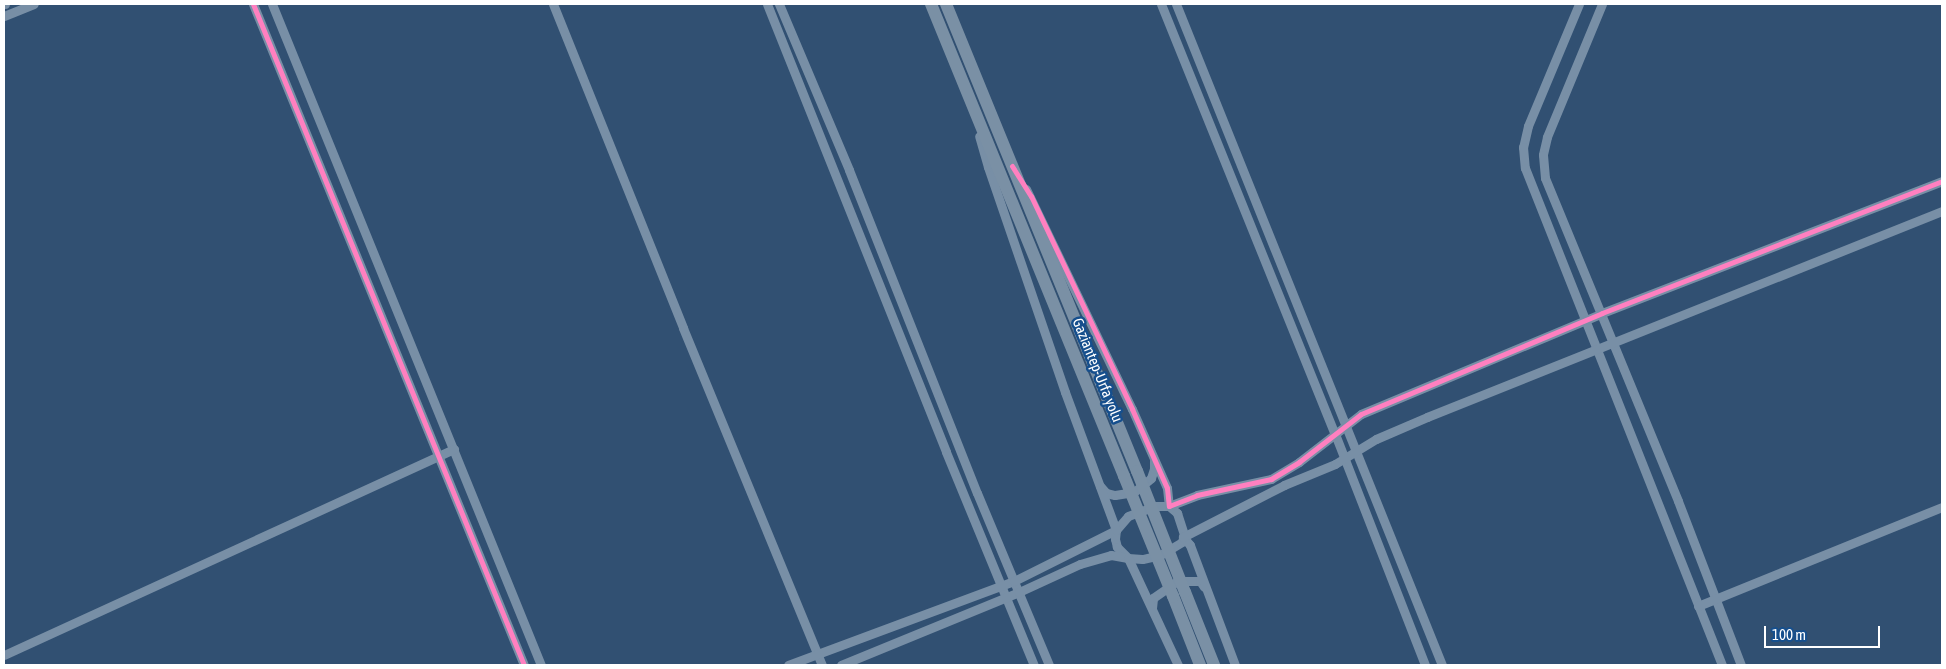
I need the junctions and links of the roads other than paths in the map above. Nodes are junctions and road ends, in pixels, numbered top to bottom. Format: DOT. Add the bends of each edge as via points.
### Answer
graph roads {
  1 [pos="34,4"];
  2 [pos="253,4"];
  3 [pos="272,4"];
  4 [pos="553,4"];
  5 [pos="767,4"];
  6 [pos="779,4"];
  7 [pos="931,4"];
  8 [pos="946,4"];
  9 [pos="1161,4"];
  10 [pos="1176,4"];
  11 [pos="1579,4"];
  12 [pos="1602,4"];
  13 [pos="4,16"];
  14 [pos="970,99"];
  15 [pos="1012,166"];
  16 [pos="1942,182"];
  17 [pos="1942,211"];
  18 [pos="1602,313"];
  19 [pos="1584,321"];
  20 [pos="1613,342"];
  21 [pos="1595,348"];
  22 [pos="1345,426"];
  23 [pos="1335,434"];
  24 [pos="454,449"];
  25 [pos="1355,452"];
  26 [pos="438,456"];
  27 [pos="1154,458"];
  28 [pos="1344,458"];
  29 [pos="1099,484"];
  30 [pos="1169,506"];
  31 [pos="1942,507"];
  32 [pos="1116,530"];
  33 [pos="1183,538"];
  34 [pos="1128,558"];
  35 [pos="1014,581"];
  36 [pos="1000,586"];
  37 [pos="1019,592"];
  38 [pos="1179,594"];
  39 [pos="1210,596"];
  40 [pos="1006,597"];
  41 [pos="1715,599"];
  42 [pos="1698,606"];
  43 [pos="1152,609"];
  44 [pos="817,654"];
  45 [pos="4,655"];
  46 [pos="524,665"];
  47 [pos="541,665"];
  48 [pos="788,665"];
  49 [pos="822,665"];
  50 [pos="841,665"];
  51 [pos="1034,665"];
  52 [pos="1049,665"];
  53 [pos="1178,665"];
  54 [pos="1200,665"];
  55 [pos="1214,665"];
  56 [pos="1234,665"];
  57 [pos="1425,665"];
  58 [pos="1442,665"];
  59 [pos="1722,665"];
  60 [pos="1741,665"];
  1 -- 13 [label="street"];
  2 -- 26 [label="street"];
  3 -- 24 [label="street"];
  4 -- 44 [label="street"];
  5 -- 36 [label="street"];
  6 -- 35 [label="street"];
  7 -- 14 [label="highway, Gaziantep-Urfa yolu"];
  8 -- 15 [label="highway, Gaziantep-Urfa yolu"];
  9 -- 23 [label="street"];
  10 -- 22 [label="street"];
  11 -- 19 [label="street" via="1528,126 1523,146 1525,168 1533,192"];
  12 -- 18 [label="street" via="1543,155 1545,178"];
  14 -- 29 [label="street" via="988,167"];
  14 -- 38 [label="highway, Gaziantep-Urfa yolu, bridge" via="1124,476"];
  15 -- 27 [label="street" via="1046,225"];
  15 -- 38 [label="highway, Gaziantep-Urfa yolu, bridge" via="1137,471"];
  16 -- 18 [label="street"];
  17 -- 20 [label="street"];
  18 -- 19 [label="street"];
  18 -- 20 [label="street"];
  19 -- 21 [label="street"];
  19 -- 22 [label="street" via="1361,414"];
  20 -- 21 [label="street"];
  20 -- 41 [label="street"];
  21 -- 25 [label="street" via="1376,439"];
  21 -- 42 [label="street"];
  22 -- 23 [label="street"];
  22 -- 25 [label="street"];
  23 -- 28 [label="street"];
  23 -- 30 [label="street" via="1271,479 1197,495"];
  24 -- 26 [label="street"];
  24 -- 47 [label="street"];
  25 -- 28 [label="street"];
  25 -- 58 [label="street"];
  26 -- 45 [label="street"];
  26 -- 46 [label="street"];
  27 -- 29 [label="street" via="1151,478 1134,492 1106,493"];
  27 -- 30 [label="street" via="1167,488"];
  28 -- 33 [label="street" via="1284,485"];
  28 -- 57 [label="street"];
  29 -- 32 [label="street"];
  30 -- 32 [label="street" via="1144,508 1128,516"];
  30 -- 33 [label="street" via="1182,525"];
  31 -- 41 [label="street"];
  32 -- 34 [label="street" via="1117,547"];
  32 -- 35 [label="street"];
  33 -- 34 [label="street" via="1182,542 1160,555"];
  33 -- 39 [label="street" via="1190,545"];
  34 -- 37 [label="street" via="1111,555 1080,564"];
  34 -- 43 [label="street"];
  35 -- 36 [label="street"];
  35 -- 37 [label="street"];
  36 -- 40 [label="street"];
  36 -- 44 [label="street"];
  37 -- 40 [label="street"];
  37 -- 52 [label="street"];
  38 -- 54 [label="highway, Gaziantep-Urfa yolu"];
  38 -- 55 [label="highway, Gaziantep-Urfa yolu"];
  39 -- 43 [label="street" via="1200,581 1177,581 1153,598"];
  39 -- 56 [label="street"];
  40 -- 50 [label="street"];
  40 -- 51 [label="street"];
  41 -- 42 [label="street"];
  41 -- 60 [label="street"];
  42 -- 59 [label="street"];
  43 -- 53 [label="street"];
  44 -- 48 [label="street"];
  44 -- 49 [label="street"];
}
